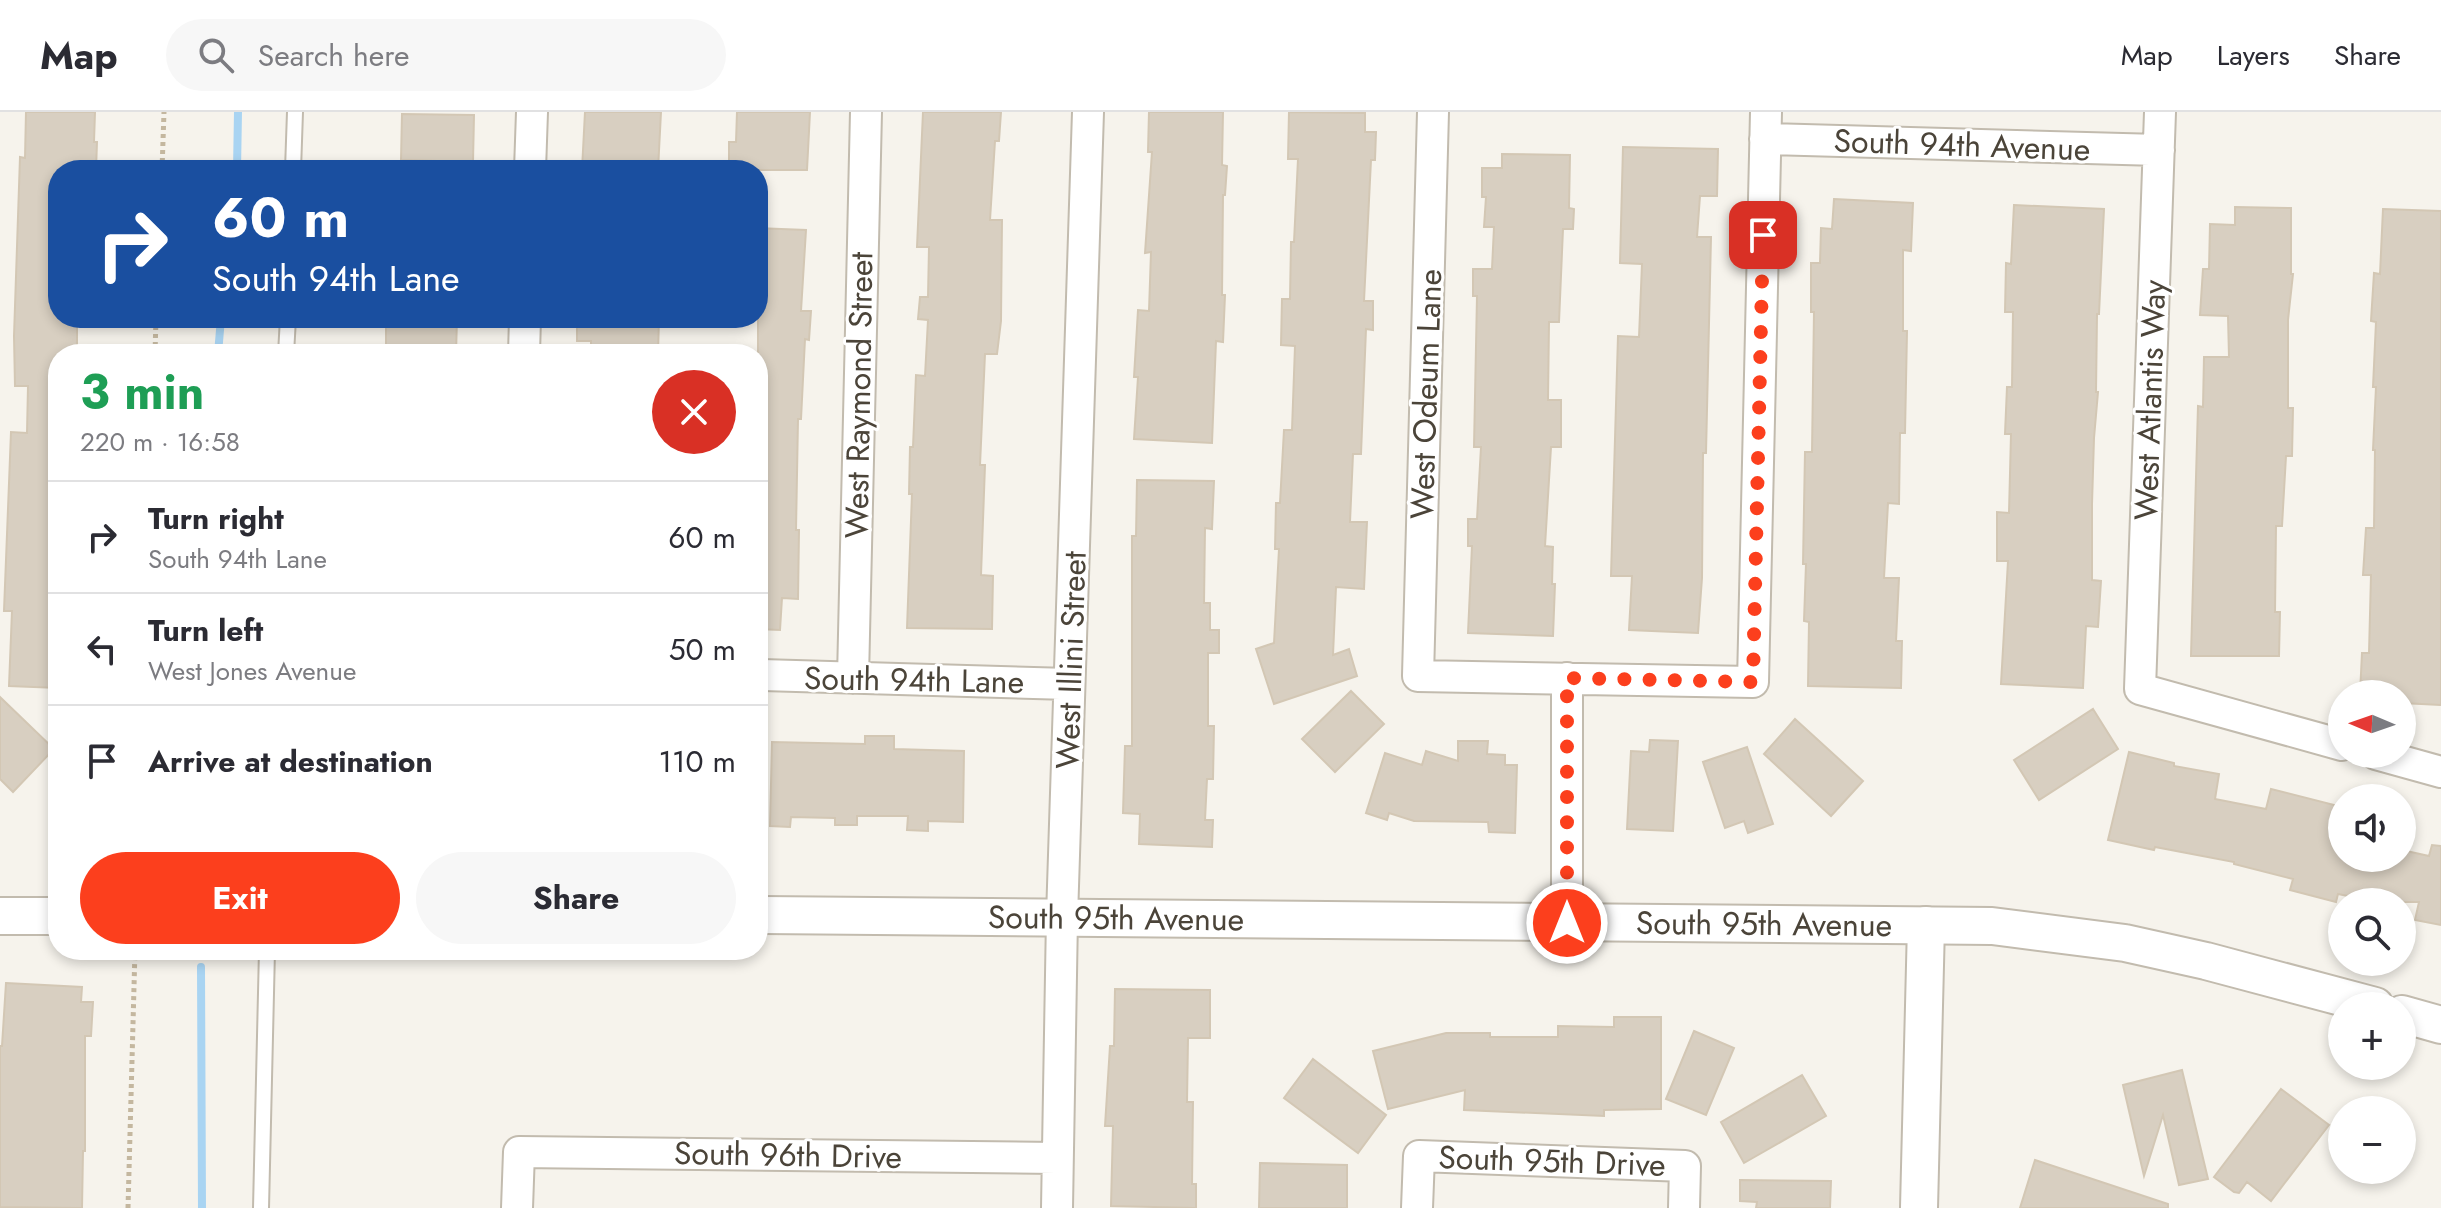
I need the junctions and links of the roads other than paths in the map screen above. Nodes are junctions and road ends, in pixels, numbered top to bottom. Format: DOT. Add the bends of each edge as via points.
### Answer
graph roads {
  1 [pos="295,112"];
  2 [pos="532,112"];
  3 [pos="866,112"];
  4 [pos="1088,112"];
  5 [pos="1433,112"];
  6 [pos="2160,112"];
  7 [pos="1765,126"];
  8 [pos="2159,150"];
  9 [pos="293,160"];
  10 [pos="530,160"];
  11 [pos="768,675"];
  12 [pos="853,678"];
  13 [pos="1567,678"];
  14 [pos="1069,684"];
  15 [pos="2328,741"];
  16 [pos="2416,765"];
  17 [pos="2441,772"];
  18 [pos="768,915"];
  19 [pos="0,916"];
  20 [pos="48,916"];
  21 [pos="1062,917"];
  22 [pos="1567,923"];
  23 [pos="1926,925"];
  24 [pos="267,960"];
  25 [pos="2328,993"];
  26 [pos="2416,1018"];
  27 [pos="2441,1025"];
  28 [pos="1056,1158"];
  29 [pos="261,1208"];
  30 [pos="517,1208"];
  31 [pos="1057,1208"];
  32 [pos="1417,1208"];
  33 [pos="1684,1208"];
  34 [pos="1919,1208"];
  1 -- 9 [label="lane"];
  2 -- 10 [label="street"];
  3 -- 12 [label="street, West Raymond Street"];
  4 -- 14 [label="street, West Illini Street"];
  5 -- 13 [label="street, West Odeum Lane" via="1418,676"];
  6 -- 8 [label="street, West Atlantis Way"];
  7 -- 8 [label="street, South 94th Avenue"];
  7 -- 13 [label="street" via="1753,682"];
  8 -- 15 [label="street, West Atlantis Way" via="2140,689"];
  11 -- 12 [label="street, South 94th Lane"];
  12 -- 14 [label="street, South 94th Lane"];
  13 -- 22 [label="street"];
  14 -- 21 [label="street, West Illini Street"];
  16 -- 17 [label="street"];
  18 -- 21 [label="street, South 95th Avenue"];
  19 -- 20 [label="street"];
  21 -- 22 [label="street, South 95th Avenue"];
  21 -- 28 [label="street, West Illini Street"];
  22 -- 23 [label="street, South 95th Avenue"];
  23 -- 25 [label="street, South 95th Avenue" via="1992,926 2125,943"];
  23 -- 34 [label="street"];
  24 -- 29 [label="lane"];
  26 -- 27 [label="street"];
  28 -- 30 [label="street, South 96th Drive" via="519,1152"];
  28 -- 31 [label="street, West Illini Street"];
  32 -- 33 [label="street, South 95th Drive" via="1419,1156 1685,1166"];
}
